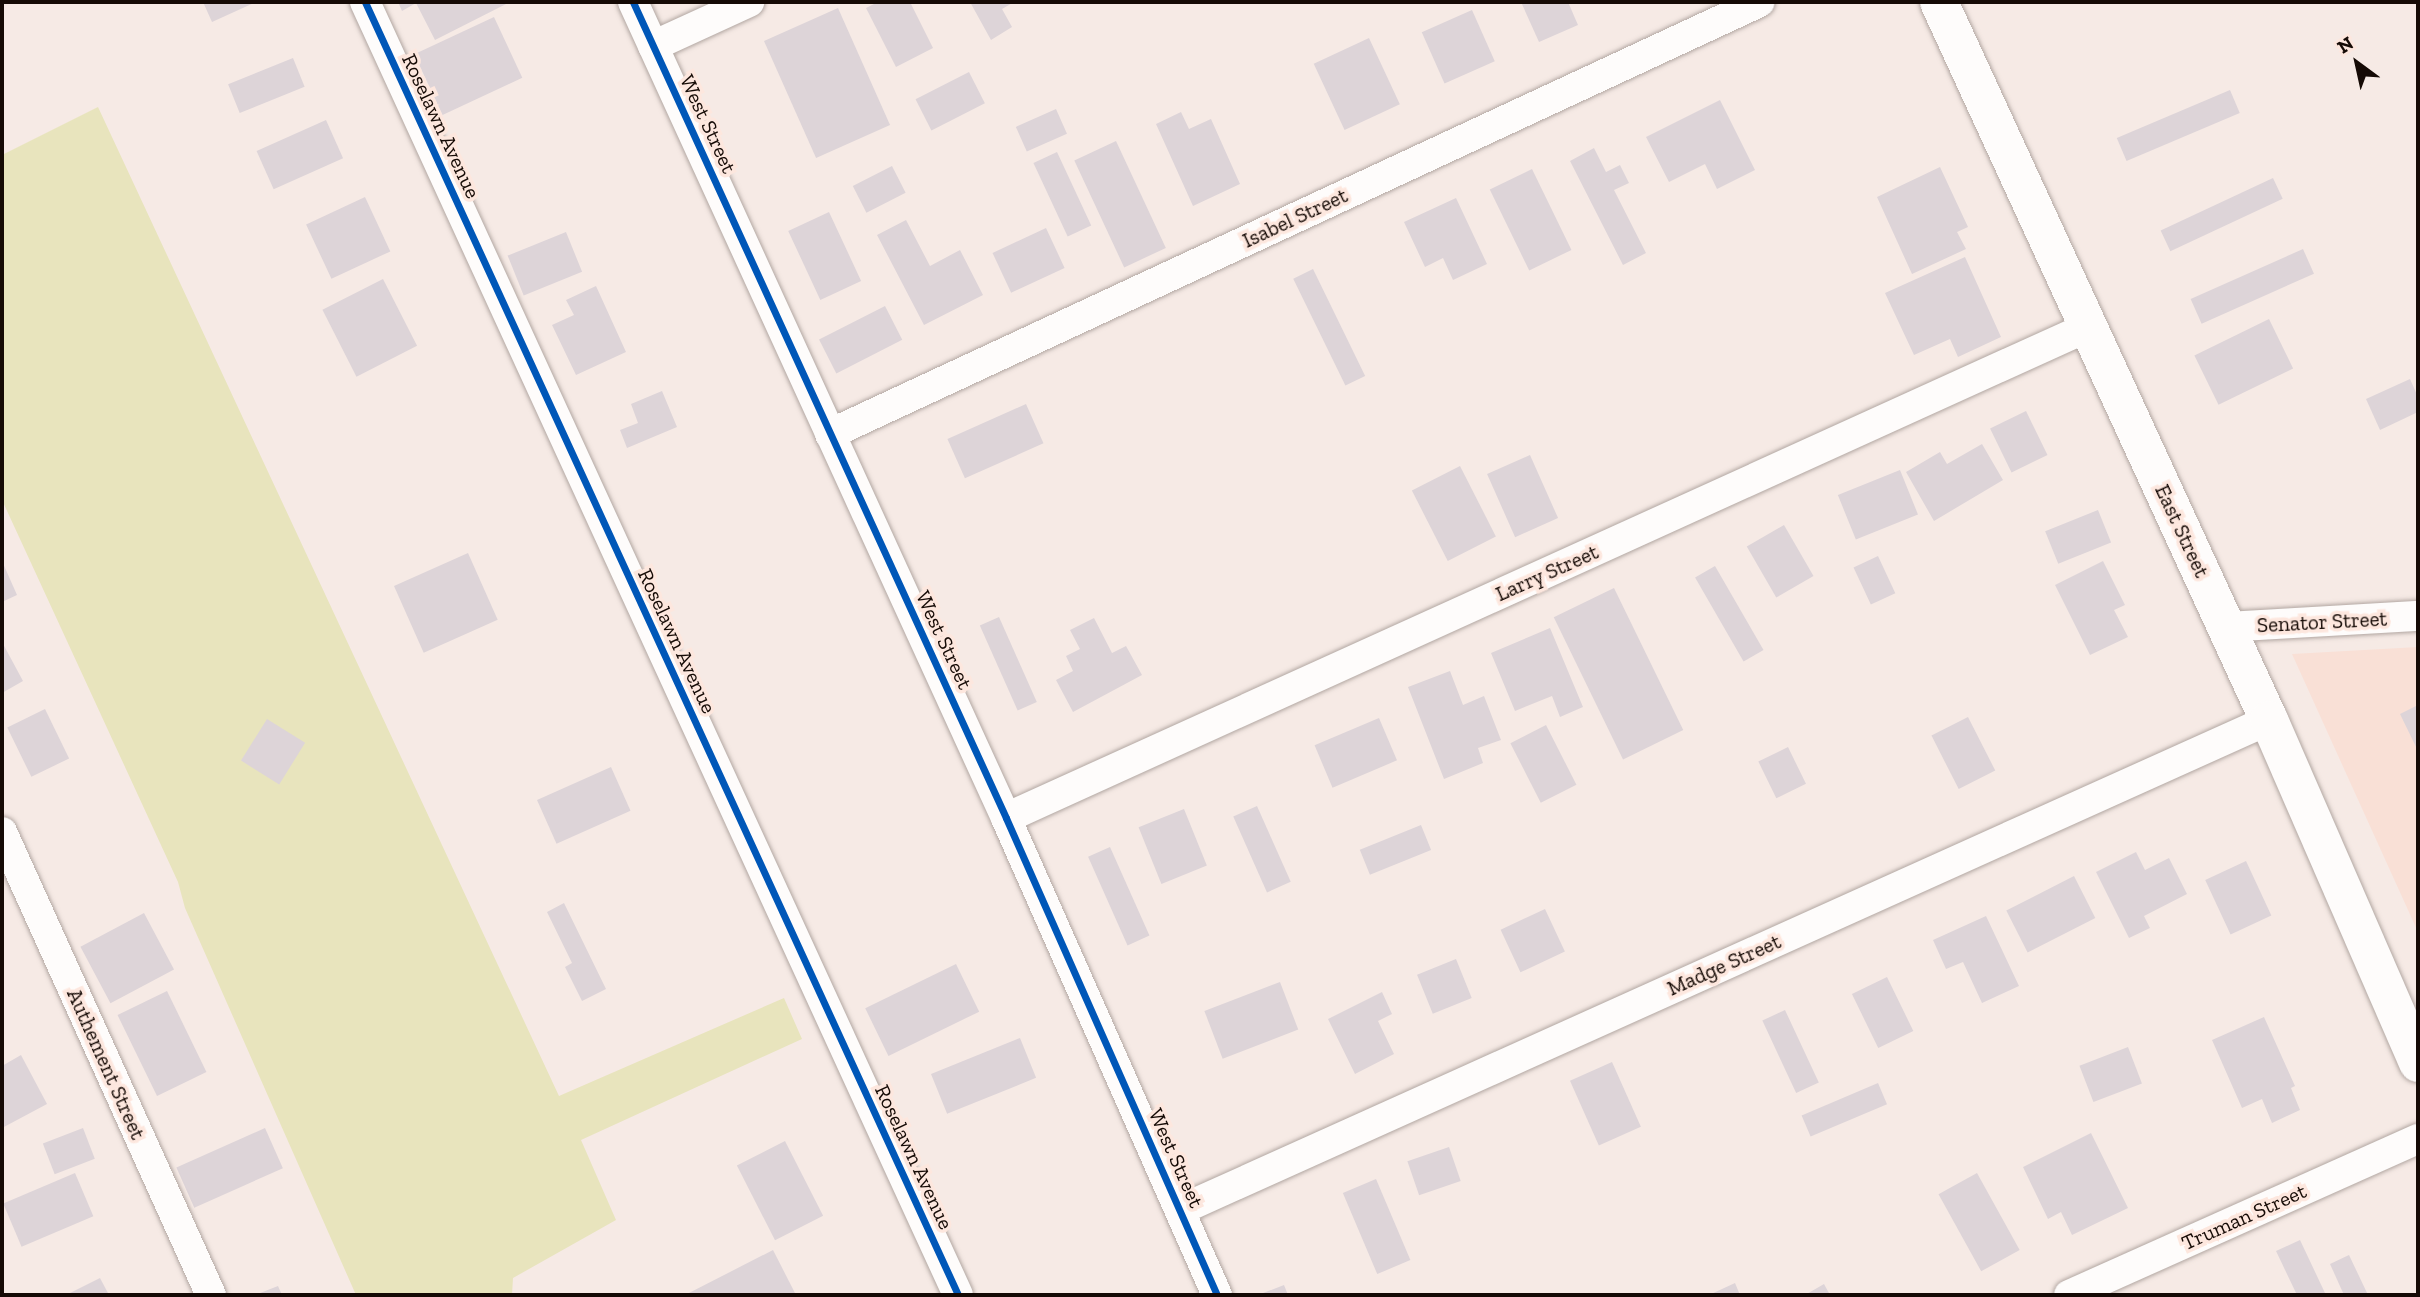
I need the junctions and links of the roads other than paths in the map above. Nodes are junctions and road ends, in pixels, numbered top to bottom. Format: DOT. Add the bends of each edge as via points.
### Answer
graph roads {
  1 [pos="365,2"];
  2 [pos="633,2"];
  3 [pos="749,2"];
  4 [pos="1760,2"];
  5 [pos="1939,2"];
  6 [pos="653,46"];
  7 [pos="2088,327"];
  8 [pos="830,434"];
  9 [pos="2418,616"];
  10 [pos="2225,626"];
  11 [pos="2269,720"];
  12 [pos="1006,818"];
  13 [pos="2,832"];
  14 [pos="2418,1063"];
  15 [pos="2418,1139"];
  16 [pos="1180,1210"];
  17 [pos="211,1295"];
  18 [pos="958,1295"];
  19 [pos="1217,1295"];
  20 [pos="2069,1295"];
  1 -- 18 [label="street, Roselawn Avenue"];
  2 -- 6 [label="street, West Street"];
  3 -- 6 [label="street"];
  4 -- 8 [label="street, Isabel Street"];
  5 -- 7 [label="street, East Street"];
  6 -- 8 [label="street, West Street"];
  7 -- 10 [label="street, East Street"];
  7 -- 12 [label="street, Larry Street"];
  8 -- 12 [label="street, West Street"];
  9 -- 10 [label="street, Senator Street"];
  10 -- 11 [label="street, East Street"];
  11 -- 14 [label="street, East Street"];
  11 -- 16 [label="street, Madge Street"];
  12 -- 16 [label="street, West Street"];
  13 -- 17 [label="street, Authement Street"];
  15 -- 20 [label="street, Truman Street"];
  16 -- 19 [label="street, West Street"];
}
